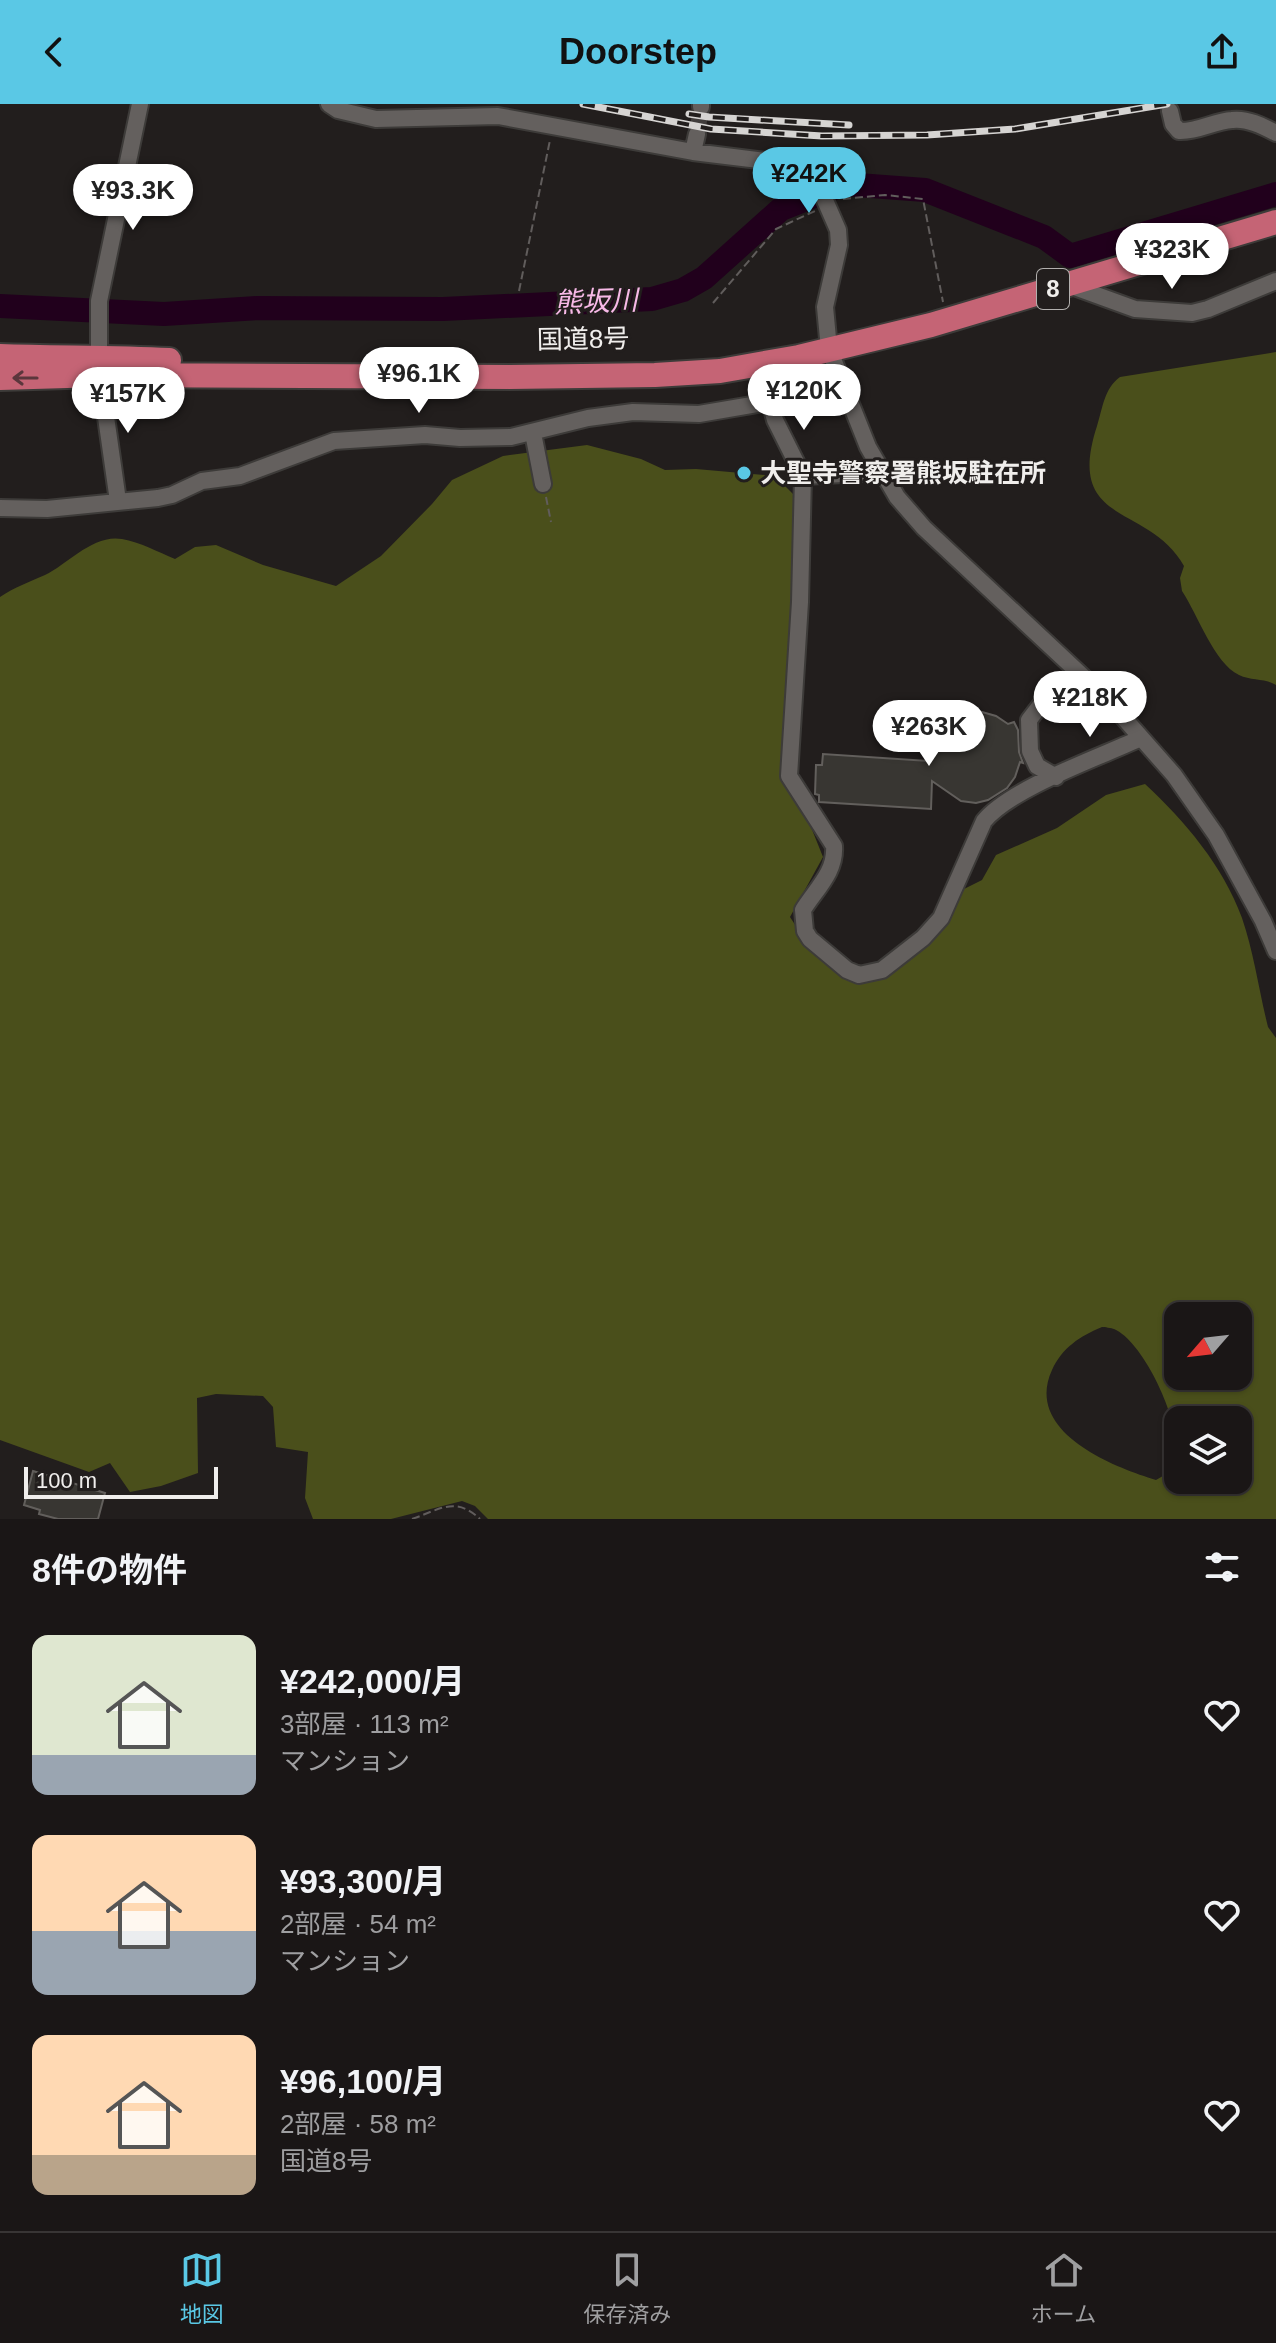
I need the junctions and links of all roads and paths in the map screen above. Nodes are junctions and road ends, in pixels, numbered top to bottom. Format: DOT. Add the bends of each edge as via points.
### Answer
graph roads {
  1 [pos="140,104"];
  2 [pos="329,104"];
  3 [pos="1170,111"];
  4 [pos="553,127"];
  5 [pos="1276,133"];
  6 [pos="697,134"];
  7 [pos="693,152"];
  8 [pos="1276,222"];
  9 [pos="1276,281"];
  10 [pos="1069,285"];
  11 [pos="519,291"];
  12 [pos="829,349"];
  13 [pos="0,356"];
  14 [pos="100,366"];
  15 [pos="0,378"];
  16 [pos="846,389"];
  17 [pos="770,401"];
  18 [pos="533,433"];
  19 [pos="883,472"];
  20 [pos="803,476"];
  21 [pos="543,484"];
  22 [pos="118,501"];
  23 [pos="0,508"];
  24 [pos="551,522"];
  25 [pos="1042,703"];
  26 [pos="1141,738"];
  27 [pos="1056,777"];
  28 [pos="1276,951"];
  29 [pos="412,1519"];
  30 [pos="480,1519"];
  1 -- 14 [label="street" via="99,301"];
  2 -- 4 [label="street" via="376,119 498,116"];
  3 -- 5 [label="street" via="1179,131 1231,120"];
  4 -- 7 [label="street"];
  4 -- 11 [label="path"];
  6 -- 7 [label="street"];
  7 -- 12 [label="street" via="801,163 813,173 838,230 825,307"];
  8 -- 10 [label="highway, 国道8号 / 8"];
  9 -- 10 [label="street" via="1192,313 1135,309"];
  10 -- 12 [label="highway, 国道8号 / 8"];
  12 -- 14 [label="highway, 国道8号 / 8" via="720,371 655,375 510,377"];
  12 -- 16 [label="street"];
  13 -- 14 [label="highway, 国道8号 / 8"];
  14 -- 15 [label="highway, 国道8号 / 8, one-way"];
  14 -- 22 [label="street"];
  16 -- 17 [label="street"];
  16 -- 19 [label="street"];
  17 -- 18 [label="street" via="699,414 633,412 588,418"];
  17 -- 20 [label="street"];
  18 -- 21 [label="street"];
  18 -- 22 [label="street" via="334,441 172,495"];
  19 -- 20 [label="street"];
  19 -- 26 [label="street" via="924,528 1108,700"];
  20 -- 27 [label="street" via="789,776 834,846 832,869 803,910 810,939 847,970 859,975 882,970 941,918 984,821 995,808"];
  21 -- 24 [label="path"];
  22 -- 23 [label="street"];
  25 -- 27 [label="street" via="1029,720 1030,751 1037,766"];
  26 -- 27 [label="street"];
  26 -- 28 [label="street" via="1216,835"];
  29 -- 30 [label="path" via="452,1506 467,1506"];
}
